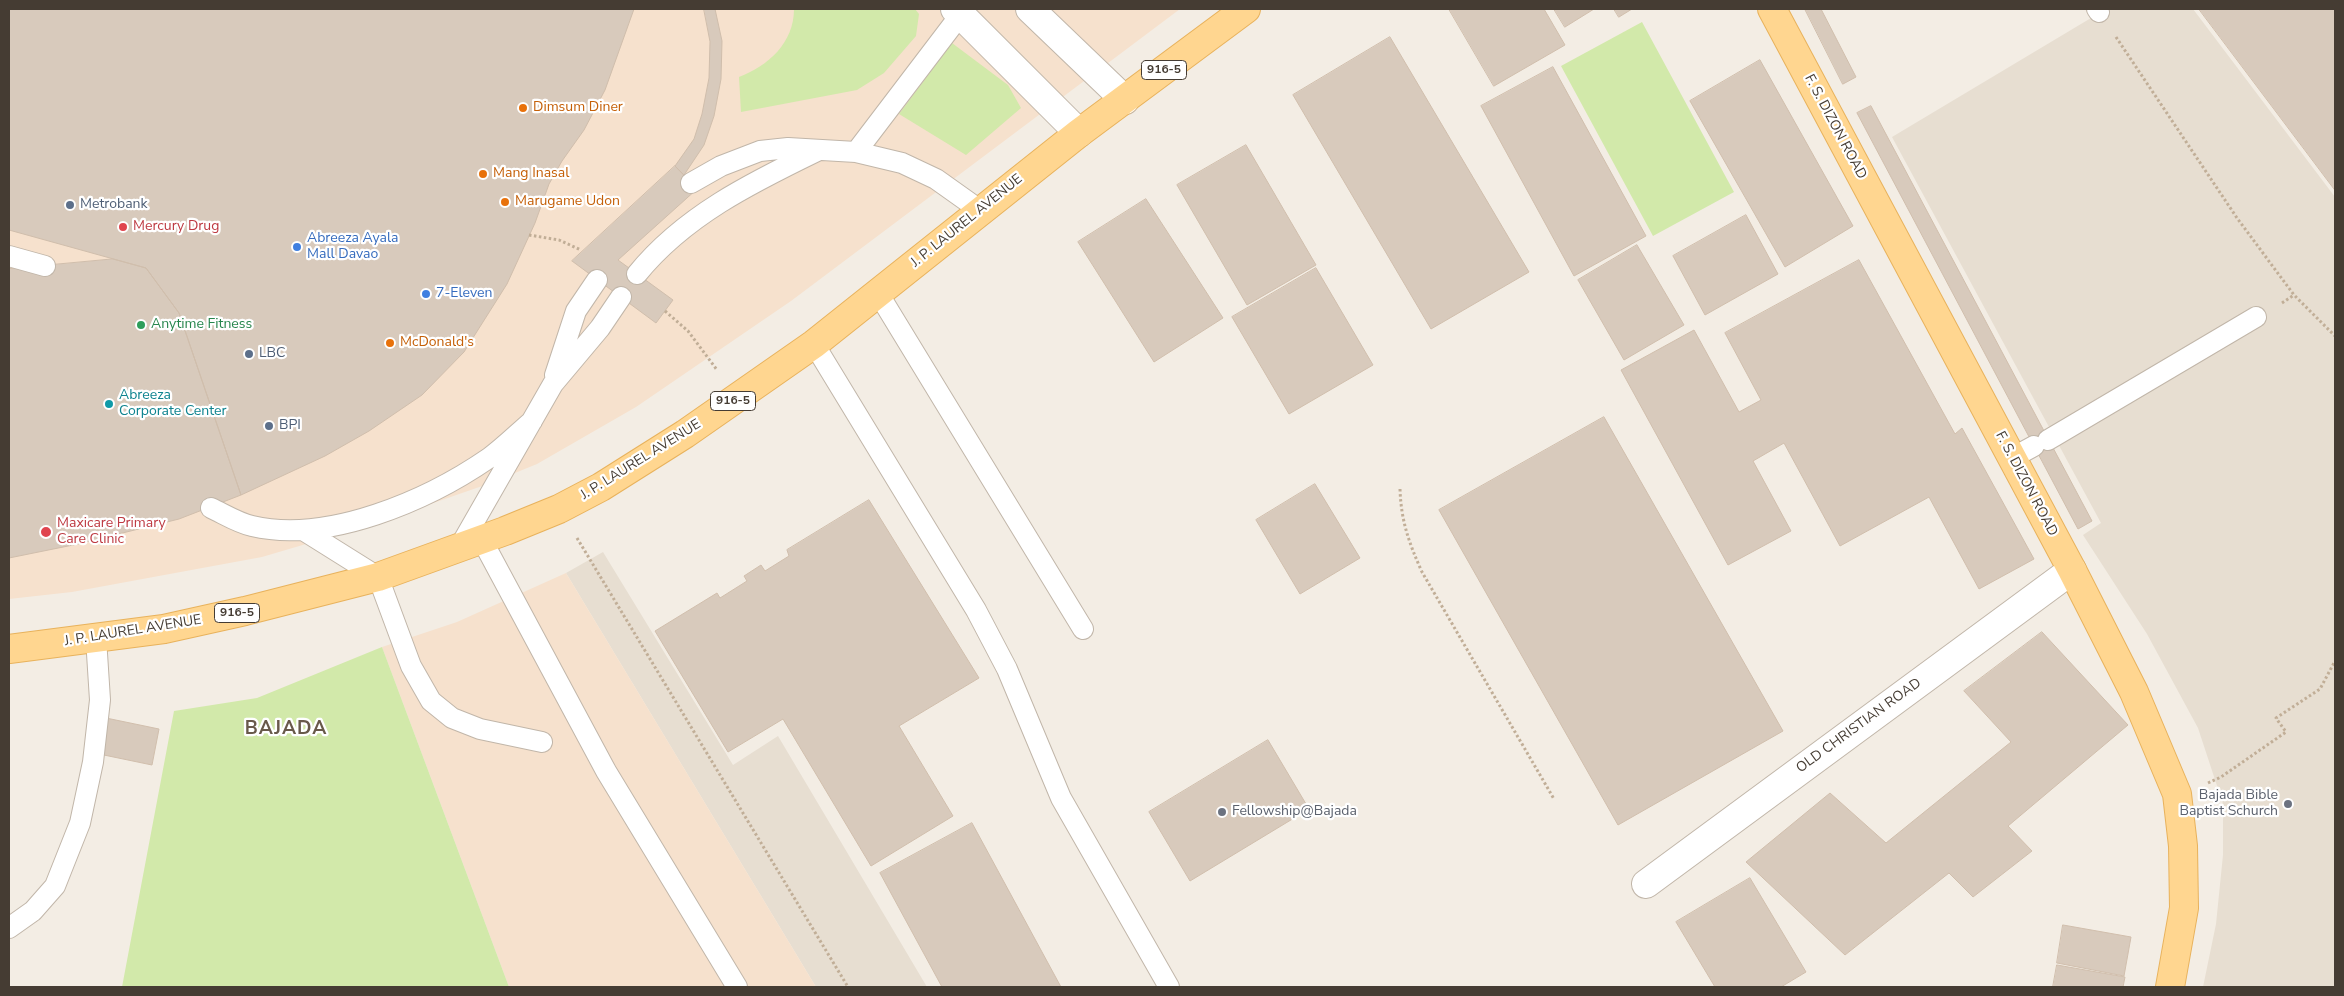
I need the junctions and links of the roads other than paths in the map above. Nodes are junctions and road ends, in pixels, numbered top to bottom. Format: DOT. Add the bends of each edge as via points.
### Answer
graph roads {
  1 [pos="1030,9"];
  2 [pos="1246,9"];
  3 [pos="1772,9"];
  4 [pos="958,12"];
  5 [pos="1125,100"];
  6 [pos="1079,133"];
  7 [pos="821,149"];
  8 [pos="856,152"];
  9 [pos="691,183"];
  10 [pos="981,211"];
  11 [pos="9,256"];
  12 [pos="45,266"];
  13 [pos="637,274"];
  14 [pos="597,280"];
  15 [pos="878,293"];
  16 [pos="621,297"];
  17 [pos="2256,317"];
  18 [pos="814,344"];
  19 [pos="553,384"];
  20 [pos="532,421"];
  21 [pos="2031,448"];
  22 [pos="211,508"];
  23 [pos="303,530"];
  24 [pos="471,544"];
  25 [pos="2072,570"];
  26 [pos="378,577"];
  27 [pos="1083,630"];
  28 [pos="96,638"];
  29 [pos="9,649"];
  30 [pos="542,742"];
  31 [pos="1646,884"];
  32 [pos="9,928"];
  33 [pos="737,987"];
  34 [pos="1169,987"];
  35 [pos="2170,987"];
  1 -- 5 [label="street"];
  2 -- 5 [label="main road, J. P. LAUREL AVENUE / 916-5"];
  3 -- 21 [label="main road, F. S. DIZON ROAD"];
  4 -- 6 [label="street"];
  4 -- 8 [label="lane"];
  5 -- 6 [label="main road, J. P. LAUREL AVENUE / 916-5"];
  6 -- 10 [label="main road, J. P. LAUREL AVENUE / 916-5"];
  7 -- 8 [label="lane"];
  7 -- 9 [label="lane" via="760,151 721,166"];
  7 -- 13 [label="lane" via="769,174 692,221 654,254"];
  8 -- 10 [label="lane" via="902,164 928,176"];
  10 -- 15 [label="main road, J. P. LAUREL AVENUE / 916-5"];
  11 -- 12 [label="lane"];
  14 -- 19 [label="lane" via="576,311"];
  15 -- 18 [label="main road, J. P. LAUREL AVENUE / 916-5"];
  15 -- 27 [label="lane"];
  16 -- 19 [label="lane" via="600,328"];
  17 -- 21 [label="lane"];
  18 -- 24 [label="main road, J. P. LAUREL AVENUE / 916-5" via="634,467 559,509"];
  18 -- 34 [label="lane" via="976,610 1008,669 1061,798"];
  19 -- 20 [label="lane"];
  20 -- 23 [label="lane" via="491,457 422,495 344,524"];
  20 -- 24 [label="lane"];
  21 -- 25 [label="main road, F. S. DIZON ROAD"];
  22 -- 23 [label="lane" via="252,526"];
  23 -- 26 [label="lane"];
  24 -- 26 [label="main road, J. P. LAUREL AVENUE / 916-5"];
  24 -- 33 [label="lane"];
  25 -- 31 [label="street, OLD CHRISTIAN ROAD"];
  25 -- 35 [label="main road, F. S. DIZON ROAD" via="2134,692 2177,794 2183,846 2184,908"];
  26 -- 28 [label="main road, J. P. LAUREL AVENUE / 916-5" via="164,629"];
  26 -- 30 [label="lane" via="411,666 431,701 452,718 480,730"];
  28 -- 29 [label="main road, J. P. LAUREL AVENUE / 916-5"];
  28 -- 32 [label="lane" via="100,700 93,762 80,823 55,886 33,911"];
}
